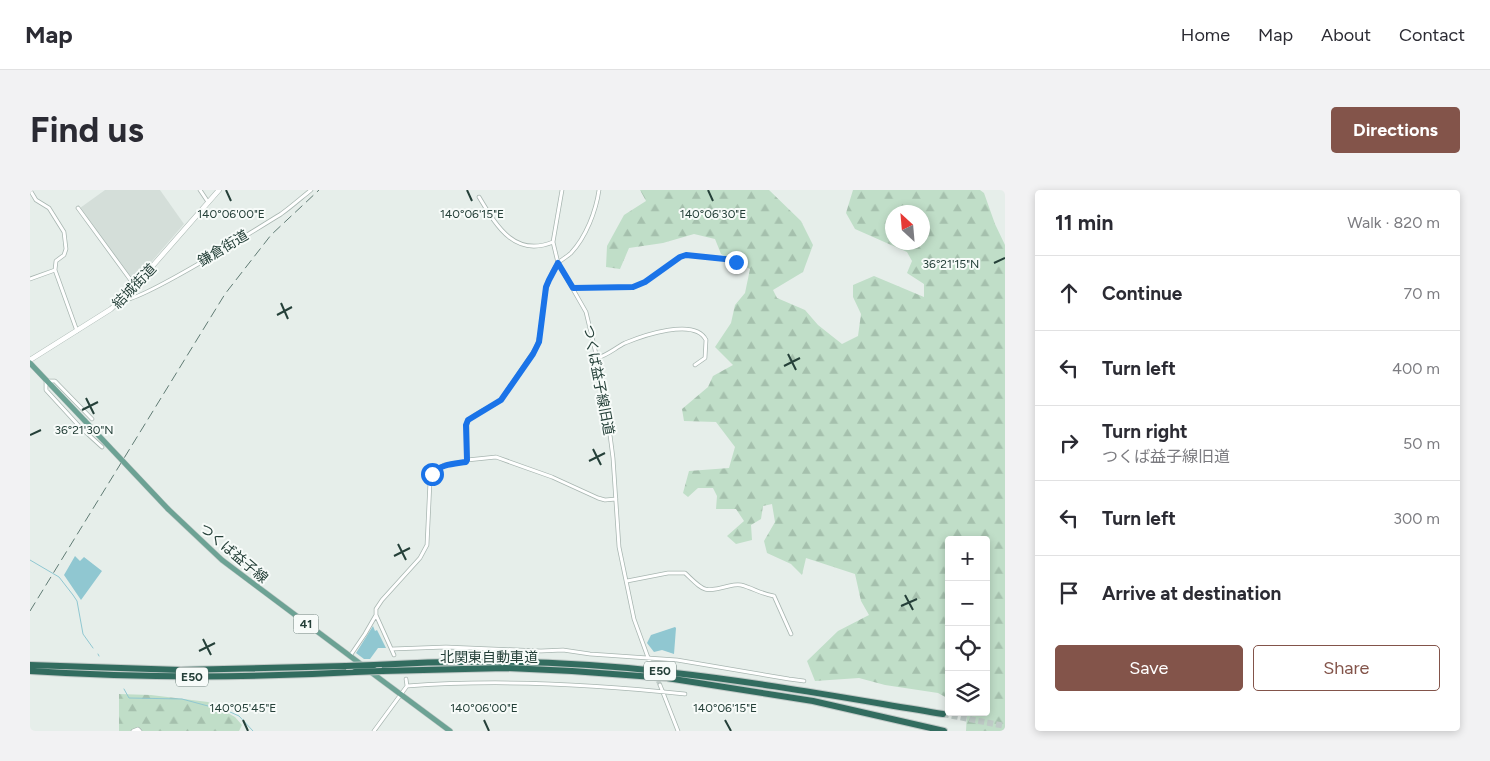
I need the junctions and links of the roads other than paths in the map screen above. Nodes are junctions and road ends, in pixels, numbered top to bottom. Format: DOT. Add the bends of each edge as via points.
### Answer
graph roads {
  1 [pos="30,190"];
  2 [pos="200,190"];
  3 [pos="219,190"];
  4 [pos="311,190"];
  5 [pos="562,190"];
  6 [pos="599,190"];
  7 [pos="479,197"];
  8 [pos="209,203"];
  9 [pos="78,208"];
  10 [pos="553,242"];
  11 [pos="736,262"];
  12 [pos="558,263"];
  13 [pos="55,270"];
  14 [pos="30,279"];
  15 [pos="135,286"];
  16 [pos="573,288"];
  17 [pos="122,300"];
  18 [pos="77,331"];
  19 [pos="597,358"];
  20 [pos="30,360"];
  21 [pos="30,364"];
  22 [pos="696,364"];
  23 [pos="46,381"];
  24 [pos="92,419"];
  25 [pos="102,447"];
  26 [pos="467,460"];
  27 [pos="616,499"];
  28 [pos="627,581"];
  29 [pos="376,615"];
  30 [pos="791,634"];
  31 [pos="392,649"];
  32 [pos="394,655"];
  33 [pos="350,656"];
  34 [pos="648,658"];
  35 [pos="650,664"];
  36 [pos="30,665"];
  37 [pos="30,671"];
  38 [pos="406,679"];
  39 [pos="804,681"];
  40 [pos="660,685"];
  41 [pos="407,686"];
  42 [pos="662,692"];
  43 [pos="685,694"];
  44 [pos="401,695"];
  45 [pos="943,714"];
  46 [pos="134,731"];
  47 [pos="140,731"];
  48 [pos="374,731"];
  49 [pos="450,731"];
  50 [pos="678,731"];
  51 [pos="944,731"];
  1 -- 13 [label="street" via="36,200 48,208 64,232 66,249 64,256 56,261"];
  2 -- 8 [label="street"];
  3 -- 8 [label="street, 結城街道"];
  4 -- 17 [label="street, 鎌倉街道" via="282,213 184,272 144,293"];
  5 -- 10 [label="street, つくば益子線旧道"];
  6 -- 12 [label="street" via="597,205 585,232 571,253"];
  7 -- 10 [label="street" via="500,229 514,242 532,246"];
  8 -- 15 [label="street, 結城街道"];
  9 -- 15 [label="street"];
  10 -- 12 [label="street, つくば益子線旧道"];
  11 -- 16 [label="street" via="686,255 633,287"];
  12 -- 16 [label="street, つくば益子線旧道"];
  12 -- 26 [label="street" via="546,287 539,342 533,354 501,400 467,422"];
  13 -- 14 [label="street"];
  13 -- 18 [label="street"];
  15 -- 17 [label="street, 結城街道"];
  16 -- 19 [label="street, つくば益子線旧道" via="586,312"];
  17 -- 18 [label="street, 結城街道"];
  18 -- 20 [label="street, 結城街道"];
  19 -- 22 [label="street" via="652,333 692,329 700,332 706,340 705,358"];
  19 -- 27 [label="street, つくば益子線旧道" via="606,404"];
  21 -- 23 [label="main road, つくば益子線 / 41"];
  23 -- 24 [label="street" via="55,382"];
  23 -- 25 [label="street" via="46,390"];
  23 -- 33 [label="main road, つくば益子線 / 41, bridge" via="194,535 227,564"];
  26 -- 27 [label="street" via="496,457 598,498"];
  26 -- 29 [label="street" via="438,467 432,474 426,545 420,558 382,600"];
  27 -- 28 [label="street, つくば益子線旧道" via="618,542"];
  28 -- 30 [label="street" via="685,573 706,590 739,584 774,596"];
  28 -- 34 [label="street, つくば益子線旧道" via="634,619"];
  29 -- 31 [label="street"];
  29 -- 33 [label="street"];
  31 -- 32 [label="street"];
  31 -- 34 [label="street" via="563,650"];
  33 -- 44 [label="main road, つくば益子線 / 41"];
  34 -- 35 [label="street, つくば益子線旧道"];
  34 -- 39 [label="street" via="709,664"];
  36 -- 45 [label="highway, 北関東自動車道 / E50, bridge" via="244,670 423,662 505,662 619,667 715,678"];
  37 -- 51 [label="highway, 北関東自動車道 / E50, bridge" via="181,677 506,668 572,671 667,678 813,701"];
  38 -- 41 [label="street"];
  40 -- 42 [label="street"];
  41 -- 42 [label="street" via="494,683"];
  41 -- 44 [label="street"];
  42 -- 43 [label="street"];
  42 -- 50 [label="street"];
  44 -- 48 [label="street"];
  44 -- 49 [label="main road, つくば益子線 / 41"];
  46 -- 47 [label="street"];
}
